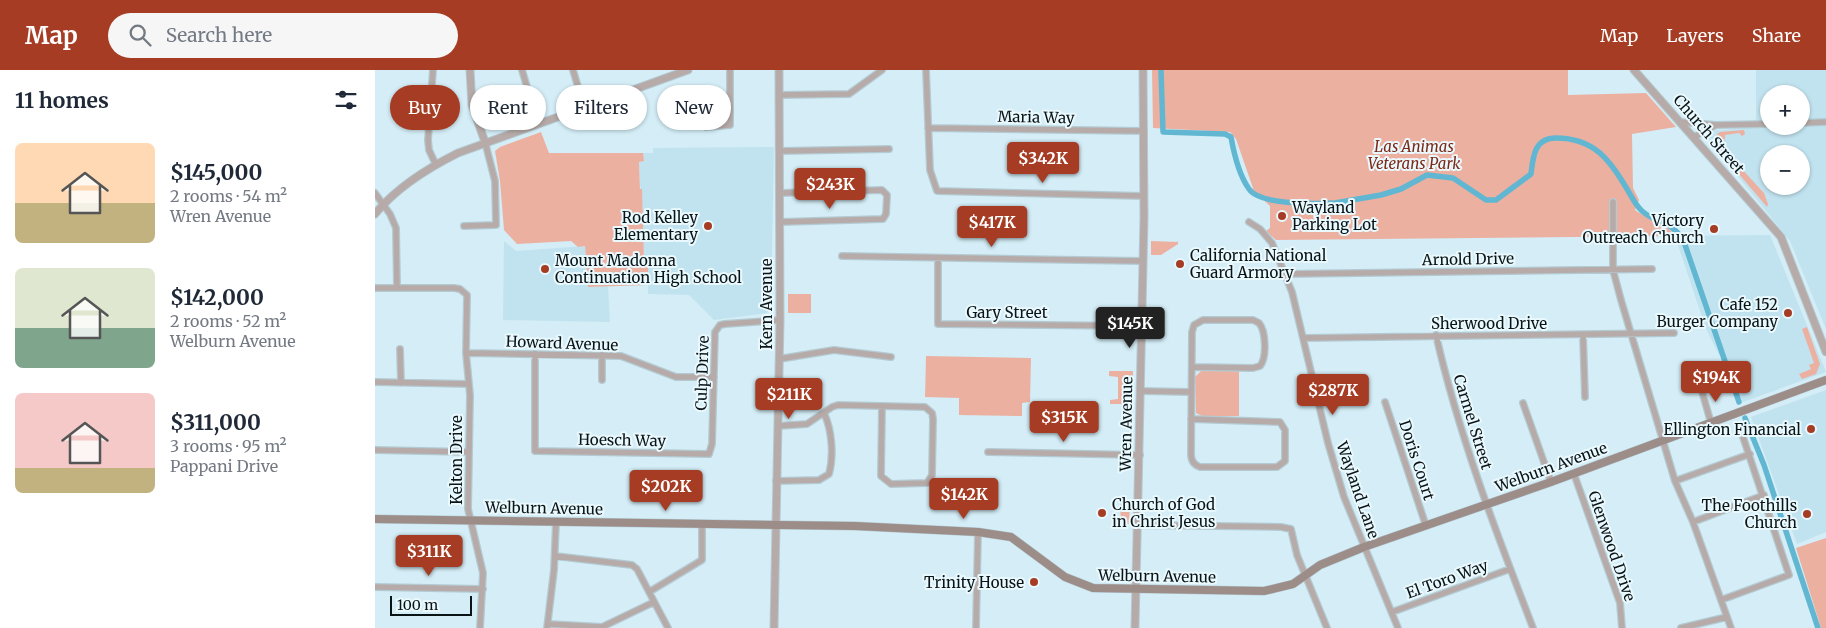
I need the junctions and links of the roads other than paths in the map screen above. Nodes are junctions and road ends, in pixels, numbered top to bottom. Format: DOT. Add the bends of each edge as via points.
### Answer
graph roads {
  1 [pos="433,70"];
  2 [pos="469,70"];
  3 [pos="522,70"];
  4 [pos="573,70"];
  5 [pos="688,70"];
  6 [pos="730,70"];
  7 [pos="779,70"];
  8 [pos="882,70"];
  9 [pos="926,70"];
  10 [pos="1143,70"];
  11 [pos="1634,70"];
  12 [pos="526,85"];
  13 [pos="577,85"];
  14 [pos="646,85"];
  15 [pos="730,85"];
  16 [pos="779,95"];
  17 [pos="1680,122"];
  18 [pos="1826,122"];
  19 [pos="1810,123"];
  20 [pos="1760,124"];
  21 [pos="1716,125"];
  22 [pos="928,128"];
  23 [pos="520,130"];
  24 [pos="1144,131"];
  25 [pos="1694,137"];
  26 [pos="485,142"];
  27 [pos="889,148"];
  28 [pos="780,151"];
  29 [pos="436,165"];
  30 [pos="375,193"];
  31 [pos="780,193"];
  32 [pos="1144,196"];
  33 [pos="1613,202"];
  34 [pos="379,205"];
  35 [pos="375,214"];
  36 [pos="780,222"];
  37 [pos="1249,222"];
  38 [pos="464,226"];
  39 [pos="842,256"];
  40 [pos="938,258"];
  41 [pos="1142,261"];
  42 [pos="1652,269"];
  43 [pos="1613,270"];
  44 [pos="1285,274"];
  45 [pos="375,288"];
  46 [pos="397,288"];
  47 [pos="780,320"];
  48 [pos="1142,326"];
  49 [pos="1630,333"];
  50 [pos="1674,333"];
  51 [pos="1436,335"];
  52 [pos="1583,335"];
  53 [pos="1305,338"];
  54 [pos="401,349"];
  55 [pos="1826,352"];
  56 [pos="466,353"];
  57 [pos="535,354"];
  58 [pos="603,355"];
  59 [pos="891,357"];
  60 [pos="779,359"];
  61 [pos="1192,367"];
  62 [pos="713,377"];
  63 [pos="602,380"];
  64 [pos="1826,380"];
  65 [pos="375,382"];
  66 [pos="401,383"];
  67 [pos="469,384"];
  68 [pos="1701,388"];
  69 [pos="1141,392"];
  70 [pos="1191,392"];
  71 [pos="1585,396"];
  72 [pos="1385,402"];
  73 [pos="1523,403"];
  74 [pos="882,406"];
  75 [pos="824,413"];
  76 [pos="1191,419"];
  77 [pos="1711,423"];
  78 [pos="1739,425"];
  79 [pos="778,426"];
  80 [pos="1663,441"];
  81 [pos="375,450"];
  82 [pos="469,452"];
  83 [pos="988,452"];
  84 [pos="709,454"];
  85 [pos="1750,454"];
  86 [pos="1140,455"];
  87 [pos="1573,474"];
  88 [pos="777,481"];
  89 [pos="1675,481"];
  90 [pos="1551,482"];
  91 [pos="1764,495"];
  92 [pos="1487,504"];
  93 [pos="375,519"];
  94 [pos="470,520"];
  95 [pos="556,522"];
  96 [pos="1693,522"];
  97 [pos="702,524"];
  98 [pos="1138,524"];
  99 [pos="775,525"];
  100 [pos="1426,526"];
  101 [pos="979,532"];
  102 [pos="1364,547"];
  103 [pos="555,556"];
  104 [pos="1510,569"];
  105 [pos="1305,576"];
  106 [pos="375,587"];
  107 [pos="483,589"];
  108 [pos="1135,590"];
  109 [pos="649,592"];
  110 [pos="1721,600"];
  111 [pos="654,602"];
  112 [pos="1392,612"];
  113 [pos="1727,617"];
  114 [pos="547,626"];
  115 [pos="480,628"];
  116 [pos="602,628"];
  117 [pos="668,628"];
  118 [pos="774,628"];
  119 [pos="975,628"];
  120 [pos="1135,628"];
  121 [pos="1327,628"];
  122 [pos="1398,628"];
  123 [pos="1533,628"];
  124 [pos="1622,628"];
  125 [pos="1681,628"];
  126 [pos="1731,628"];
  1 -- 29 [label="street" via="428,140"];
  2 -- 26 [label="street" via="472,105"];
  3 -- 12 [label="street"];
  4 -- 13 [label="street"];
  5 -- 14 [label="street"];
  6 -- 15 [label="street"];
  7 -- 16 [label="street, Kern Avenue"];
  8 -- 16 [label="street" via="849,94"];
  9 -- 22 [label="street"];
  10 -- 24 [label="street, Wren Avenue"];
  11 -- 17 [label="street, Church Street"];
  16 -- 28 [label="street, Kern Avenue"];
  17 -- 21 [label="street"];
  17 -- 25 [label="street, Church Street"];
  18 -- 19 [label="street"];
  20 -- 21 [label="street"];
  21 -- 25 [label="street"];
  22 -- 24 [label="street, Maria Way"];
  22 -- 32 [label="street" via="933,184 937,191"];
  23 -- 26 [label="street"];
  24 -- 32 [label="street, Wren Avenue"];
  25 -- 55 [label="street, Church Street" via="1781,237"];
  26 -- 29 [label="street"];
  26 -- 38 [label="street" via="495,180 496,225"];
  27 -- 28 [label="street"];
  28 -- 31 [label="street, Kern Avenue"];
  29 -- 34 [label="street"];
  30 -- 34 [label="street"];
  31 -- 36 [label="street, Kern Avenue"];
  31 -- 36 [label="street" via="882,190 887,195 886,218"];
  32 -- 41 [label="street, Wren Avenue"];
  33 -- 43 [label="street"];
  34 -- 35 [label="street"];
  34 -- 46 [label="street" via="390,214 396,228"];
  36 -- 47 [label="street, Kern Avenue"];
  37 -- 44 [label="street, Wayland Lane" via="1260,229 1271,243"];
  39 -- 40 [label="street"];
  40 -- 41 [label="street"];
  40 -- 48 [label="street, Gary Street" via="938,324"];
  41 -- 48 [label="street, Wren Avenue"];
  42 -- 43 [label="street, Arnold Drive"];
  43 -- 44 [label="street, Arnold Drive"];
  43 -- 49 [label="street"];
  44 -- 53 [label="street, Wayland Lane"];
  45 -- 46 [label="street"];
  46 -- 56 [label="street, Kelton Drive" via="453,288 464,291 467,299"];
  47 -- 60 [label="street, Kern Avenue"];
  47 -- 62 [label="street, Culp Drive" via="720,325 714,338"];
  48 -- 69 [label="street, Wren Avenue"];
  49 -- 50 [label="street, Sherwood Drive"];
  49 -- 52 [label="street, Sherwood Drive"];
  49 -- 80 [label="street"];
  51 -- 52 [label="street, Sherwood Drive"];
  51 -- 53 [label="street, Sherwood Drive"];
  51 -- 92 [label="street, Carmel Street" via="1450,397"];
  52 -- 71 [label="street"];
  53 -- 102 [label="street, Wayland Lane" via="1328,443 1344,497"];
  54 -- 66 [label="street"];
  56 -- 57 [label="street, Howard Avenue"];
  56 -- 67 [label="street, Kelton Drive"];
  57 -- 58 [label="street, Howard Avenue"];
  57 -- 84 [label="street, Hoesch Way" via="535,450"];
  58 -- 62 [label="street, Howard Avenue" via="635,360 676,377"];
  58 -- 63 [label="street"];
  59 -- 60 [label="street" via="834,350"];
  60 -- 79 [label="street, Kern Avenue"];
  61 -- 61 [label="street" via="1192,329 1195,323 1203,320 1253,320 1261,324 1264,357 1259,366"];
  61 -- 70 [label="street"];
  62 -- 84 [label="street, Culp Drive"];
  64 -- 77 [label="main road, Welburn Avenue"];
  65 -- 66 [label="street"];
  66 -- 67 [label="street"];
  67 -- 82 [label="street, Kelton Drive"];
  68 -- 77 [label="street"];
  69 -- 70 [label="street"];
  69 -- 86 [label="street, Wren Avenue"];
  70 -- 76 [label="street"];
  72 -- 100 [label="street, Doris Court"];
  73 -- 90 [label="street"];
  74 -- 74 [label="street" via="925,407 932,413 930,480 927,483 891,484 881,476"];
  74 -- 75 [label="street" via="838,405"];
  75 -- 79 [label="street" via="807,424"];
  75 -- 88 [label="street" via="830,426 829,474 819,480"];
  76 -- 76 [label="street" via="1191,454 1193,462 1200,467 1280,466 1285,457 1285,430 1283,424 1276,420"];
  77 -- 80 [label="main road, Welburn Avenue"];
  78 -- 85 [label="street"];
  79 -- 88 [label="street, Kern Avenue"];
  80 -- 87 [label="main road, Welburn Avenue"];
  80 -- 89 [label="street"];
  81 -- 82 [label="street"];
  82 -- 94 [label="street, Kelton Drive"];
  83 -- 86 [label="street"];
  85 -- 89 [label="street"];
  85 -- 91 [label="street"];
  86 -- 98 [label="street, Wren Avenue"];
  87 -- 90 [label="main road, Welburn Avenue"];
  87 -- 124 [label="street, Glenwood Drive" via="1620,603"];
  88 -- 99 [label="street, Kern Avenue"];
  89 -- 96 [label="street"];
  90 -- 92 [label="main road, Welburn Avenue"];
  91 -- 96 [label="street"];
  91 -- 110 [label="street" via="1789,575"];
  92 -- 100 [label="main road, Welburn Avenue"];
  92 -- 104 [label="street, Carmel Street"];
  93 -- 94 [label="main road, Welburn Avenue"];
  94 -- 95 [label="main road, Welburn Avenue"];
  94 -- 107 [label="street, Kelton Drive" via="481,564"];
  95 -- 97 [label="main road, Welburn Avenue"];
  95 -- 103 [label="street"];
  96 -- 110 [label="street"];
  97 -- 99 [label="main road, Welburn Avenue"];
  97 -- 109 [label="street" via="702,560"];
  98 -- 105 [label="street" via="1288,528 1294,534"];
  98 -- 108 [label="street, Wren Avenue"];
  99 -- 101 [label="main road, Welburn Avenue"];
  99 -- 118 [label="street, Kern Avenue"];
  100 -- 102 [label="main road, Welburn Avenue"];
  101 -- 108 [label="main road, Welburn Avenue" via="1011,536 1065,577 1086,587"];
  101 -- 119 [label="street"];
  102 -- 105 [label="main road, Welburn Avenue" via="1320,564"];
  102 -- 112 [label="street, Wayland Lane"];
  103 -- 109 [label="street" via="632,565"];
  103 -- 114 [label="street"];
  104 -- 112 [label="street, El Toro Way"];
  104 -- 123 [label="street, Carmel Street"];
  105 -- 108 [label="main road, Welburn Avenue" via="1285,587 1264,591"];
  105 -- 121 [label="street"];
  106 -- 107 [label="street"];
  107 -- 115 [label="street, Kelton Drive"];
  108 -- 120 [label="street, Wren Avenue"];
  109 -- 111 [label="street"];
  110 -- 113 [label="street"];
  111 -- 116 [label="street"];
  111 -- 117 [label="street"];
  112 -- 122 [label="street, Wayland Lane"];
  113 -- 125 [label="street"];
  113 -- 126 [label="street"];
  114 -- 116 [label="street"];
}
